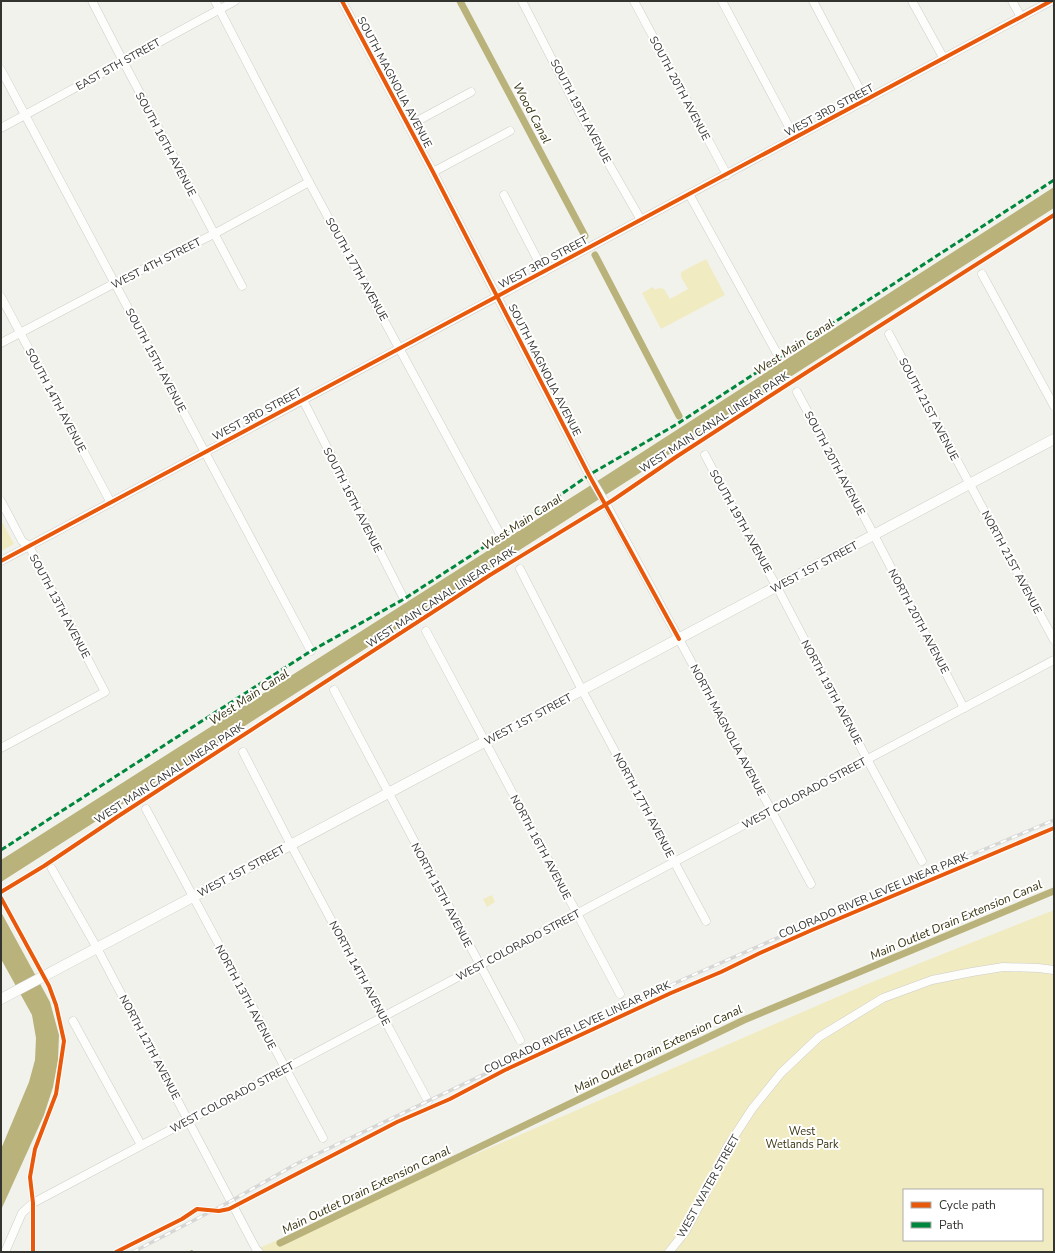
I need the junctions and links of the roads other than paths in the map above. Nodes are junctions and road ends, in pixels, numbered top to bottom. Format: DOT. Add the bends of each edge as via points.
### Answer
graph roads {
  1 [pos="92,1"];
  2 [pos="215,1"];
  3 [pos="235,1"];
  4 [pos="342,1"];
  5 [pos="522,1"];
  6 [pos="634,1"];
  7 [pos="722,1"];
  8 [pos="813,1"];
  9 [pos="912,1"];
  10 [pos="1012,1"];
  11 [pos="1051,1"];
  12 [pos="220,9"];
  13 [pos="1021,17"];
  14 [pos="944,59"];
  15 [pos="122,62"];
  16 [pos="1,70"];
  17 [pos="472,92"];
  18 [pos="866,101"];
  19 [pos="25,115"];
  20 [pos="408,126"];
  21 [pos="1,128"];
  22 [pos="510,131"];
  23 [pos="795,138"];
  24 [pos="433,172"];
  25 [pos="726,175"];
  26 [pos="310,182"];
  27 [pos="689,194"];
  28 [pos="504,195"];
  29 [pos="641,220"];
  30 [pos="214,234"];
  31 [pos="544,272"];
  32 [pos="982,274"];
  33 [pos="115,283"];
  34 [pos="242,286"];
  35 [pos="497,296"];
  36 [pos="1,297"];
  37 [pos="21,333"];
  38 [pos="889,334"];
  39 [pos="1,343"];
  40 [pos="400,348"];
  41 [pos="779,357"];
  42 [pos="797,392"];
  43 [pos="303,400"];
  44 [pos="1054,406"];
  45 [pos="1054,439"];
  46 [pos="205,452"];
  47 [pos="705,455"];
  48 [pos="970,484"];
  49 [pos="1,501"];
  50 [pos="111,503"];
  51 [pos="874,535"];
  52 [pos="501,536"];
  53 [pos="29,546"];
  54 [pos="1,561"];
  55 [pos="520,569"];
  56 [pos="777,587"];
  57 [pos="404,599"];
  58 [pos="426,631"];
  59 [pos="679,639"];
  60 [pos="1054,640"];
  61 [pos="311,651"];
  62 [pos="1054,660"];
  63 [pos="334,690"];
  64 [pos="582,690"];
  65 [pos="964,708"];
  66 [pos="486,742"];
  67 [pos="1,748"];
  68 [pos="242,752"];
  69 [pos="867,759"];
  70 [pos="389,793"];
  71 [pos="146,809"];
  72 [pos="771,810"];
  73 [pos="291,845"];
  74 [pos="922,861"];
  75 [pos="674,862"];
  76 [pos="52,869"];
  77 [pos="810,884"];
  78 [pos="193,897"];
  79 [pos="576,914"];
  80 [pos="706,921"];
  81 [pos="97,948"];
  82 [pos="479,965"];
  83 [pos="1054,970"];
  84 [pos="620,994"];
  85 [pos="1,999"];
  86 [pos="383,1016"];
  87 [pos="73,1021"];
  88 [pos="520,1040"];
  89 [pos="285,1069"];
  90 [pos="428,1101"];
  91 [pos="188,1120"];
  92 [pos="323,1138"];
  93 [pos="141,1145"];
  94 [pos="255,1251"];
  95 [pos="4,1252"];
  96 [pos="669,1252"];
  1 -- 15 [label="street, SOUTH 16TH AVENUE"];
  2 -- 12 [label="street, SOUTH 17TH AVENUE"];
  3 -- 12 [label="street, EAST 5TH STREET"];
  4 -- 20 [label="street, SOUTH MAGNOLIA AVENUE"];
  5 -- 29 [label="street, SOUTH 19TH AVENUE" via="580,112"];
  6 -- 25 [label="street, SOUTH 20TH AVENUE"];
  7 -- 23 [label="street"];
  8 -- 18 [label="street"];
  9 -- 14 [label="street"];
  10 -- 13 [label="street"];
  11 -- 13 [label="street, WEST 3RD STREET"];
  12 -- 15 [label="street, EAST 5TH STREET"];
  12 -- 26 [label="street, SOUTH 17TH AVENUE"];
  13 -- 14 [label="street, WEST 3RD STREET"];
  14 -- 18 [label="street, WEST 3RD STREET"];
  15 -- 19 [label="street, EAST 5TH STREET"];
  15 -- 30 [label="street, SOUTH 16TH AVENUE"];
  16 -- 19 [label="street, SOUTH 15TH AVENUE"];
  17 -- 20 [label="street"];
  18 -- 23 [label="street, WEST 3RD STREET"];
  19 -- 21 [label="street, EAST 5TH STREET"];
  19 -- 33 [label="street, SOUTH 15TH AVENUE"];
  20 -- 24 [label="street, SOUTH MAGNOLIA AVENUE"];
  22 -- 24 [label="street"];
  23 -- 25 [label="street, WEST 3RD STREET"];
  24 -- 35 [label="street, SOUTH MAGNOLIA AVENUE"];
  25 -- 27 [label="street, WEST 3RD STREET"];
  26 -- 30 [label="street, WEST 4TH STREET"];
  26 -- 40 [label="street, SOUTH 17TH AVENUE"];
  27 -- 29 [label="street, WEST 3RD STREET"];
  27 -- 41 [label="street"];
  28 -- 31 [label="street"];
  29 -- 31 [label="street, WEST 3RD STREET"];
  30 -- 33 [label="street, WEST 4TH STREET"];
  30 -- 34 [label="street, SOUTH 16TH AVENUE"];
  31 -- 35 [label="street, WEST 3RD STREET"];
  32 -- 44 [label="street"];
  33 -- 37 [label="street, WEST 4TH STREET"];
  33 -- 46 [label="street, SOUTH 15TH AVENUE"];
  35 -- 40 [label="street, WEST 3RD STREET"];
  35 -- 59 [label="street, SOUTH MAGNOLIA AVENUE" via="593,482"];
  36 -- 37 [label="street, SOUTH 14TH AVENUE"];
  37 -- 39 [label="street, WEST 4TH STREET"];
  37 -- 50 [label="street, SOUTH 14TH AVENUE"];
  38 -- 48 [label="street, SOUTH 21ST AVENUE"];
  40 -- 43 [label="street, WEST 3RD STREET"];
  40 -- 52 [label="street, SOUTH 17TH AVENUE"];
  42 -- 51 [label="street, SOUTH 20TH AVENUE"];
  43 -- 46 [label="street, WEST 3RD STREET"];
  43 -- 57 [label="street, SOUTH 16TH AVENUE"];
  45 -- 48 [label="main road, WEST 1ST STREET"];
  46 -- 50 [label="street, WEST 3RD STREET"];
  46 -- 61 [label="street, SOUTH 15TH AVENUE"];
  47 -- 56 [label="street, SOUTH 19TH AVENUE"];
  48 -- 51 [label="main road, WEST 1ST STREET"];
  48 -- 60 [label="street, NORTH 21ST AVENUE"];
  49 -- 53 [label="street, SOUTH 13TH AVENUE" via="22,541"];
  50 -- 53 [label="street, WEST 3RD STREET"];
  51 -- 56 [label="main road, WEST 1ST STREET"];
  51 -- 65 [label="street, NORTH 20TH AVENUE"];
  53 -- 54 [label="street, WEST 3RD STREET"];
  53 -- 67 [label="street, SOUTH 13TH AVENUE" via="105,692"];
  55 -- 64 [label="street"];
  56 -- 59 [label="main road, WEST 1ST STREET"];
  56 -- 69 [label="street, NORTH 19TH AVENUE"];
  58 -- 66 [label="street"];
  59 -- 64 [label="main road, WEST 1ST STREET"];
  59 -- 72 [label="street, NORTH MAGNOLIA AVENUE"];
  62 -- 65 [label="street, WEST COLORADO STREET"];
  63 -- 70 [label="street"];
  64 -- 66 [label="main road, WEST 1ST STREET"];
  64 -- 75 [label="street, NORTH 17TH AVENUE"];
  65 -- 69 [label="street, WEST COLORADO STREET"];
  66 -- 70 [label="main road, WEST 1ST STREET"];
  66 -- 79 [label="street, NORTH 16TH AVENUE"];
  68 -- 73 [label="street"];
  69 -- 72 [label="street, WEST COLORADO STREET"];
  69 -- 74 [label="street, NORTH 19TH AVENUE"];
  70 -- 73 [label="main road, WEST 1ST STREET"];
  70 -- 82 [label="street, NORTH 15TH AVENUE"];
  71 -- 78 [label="street, NORTH 13TH AVENUE"];
  72 -- 75 [label="street, WEST COLORADO STREET"];
  72 -- 77 [label="street, NORTH MAGNOLIA AVENUE"];
  73 -- 78 [label="main road, WEST 1ST STREET"];
  73 -- 86 [label="street, NORTH 14TH AVENUE"];
  75 -- 79 [label="street, WEST COLORADO STREET"];
  75 -- 80 [label="street, NORTH 17TH AVENUE"];
  76 -- 81 [label="street, NORTH 12TH AVENUE"];
  78 -- 81 [label="main road, WEST 1ST STREET"];
  78 -- 89 [label="street, NORTH 13TH AVENUE"];
  79 -- 82 [label="street, WEST COLORADO STREET"];
  79 -- 84 [label="street, NORTH 16TH AVENUE"];
  81 -- 85 [label="main road, WEST 1ST STREET"];
  81 -- 91 [label="street, NORTH 12TH AVENUE"];
  82 -- 86 [label="street, WEST COLORADO STREET"];
  82 -- 88 [label="street, NORTH 15TH AVENUE"];
  83 -- 96 [label="street, WEST WATER STREET" via="1003,967 932,980 883,998 819,1037 781,1073 752,1109 726,1149 685,1232"];
  86 -- 89 [label="street, WEST COLORADO STREET"];
  86 -- 90 [label="street, NORTH 14TH AVENUE"];
  87 -- 93 [label="street"];
  89 -- 91 [label="street, WEST COLORADO STREET"];
  89 -- 92 [label="street, NORTH 13TH AVENUE"];
  91 -- 93 [label="street, WEST COLORADO STREET"];
  91 -- 94 [label="street, NORTH 12TH AVENUE"];
  93 -- 95 [label="street, WEST COLORADO STREET" via="33,1203 22,1213"];
}
